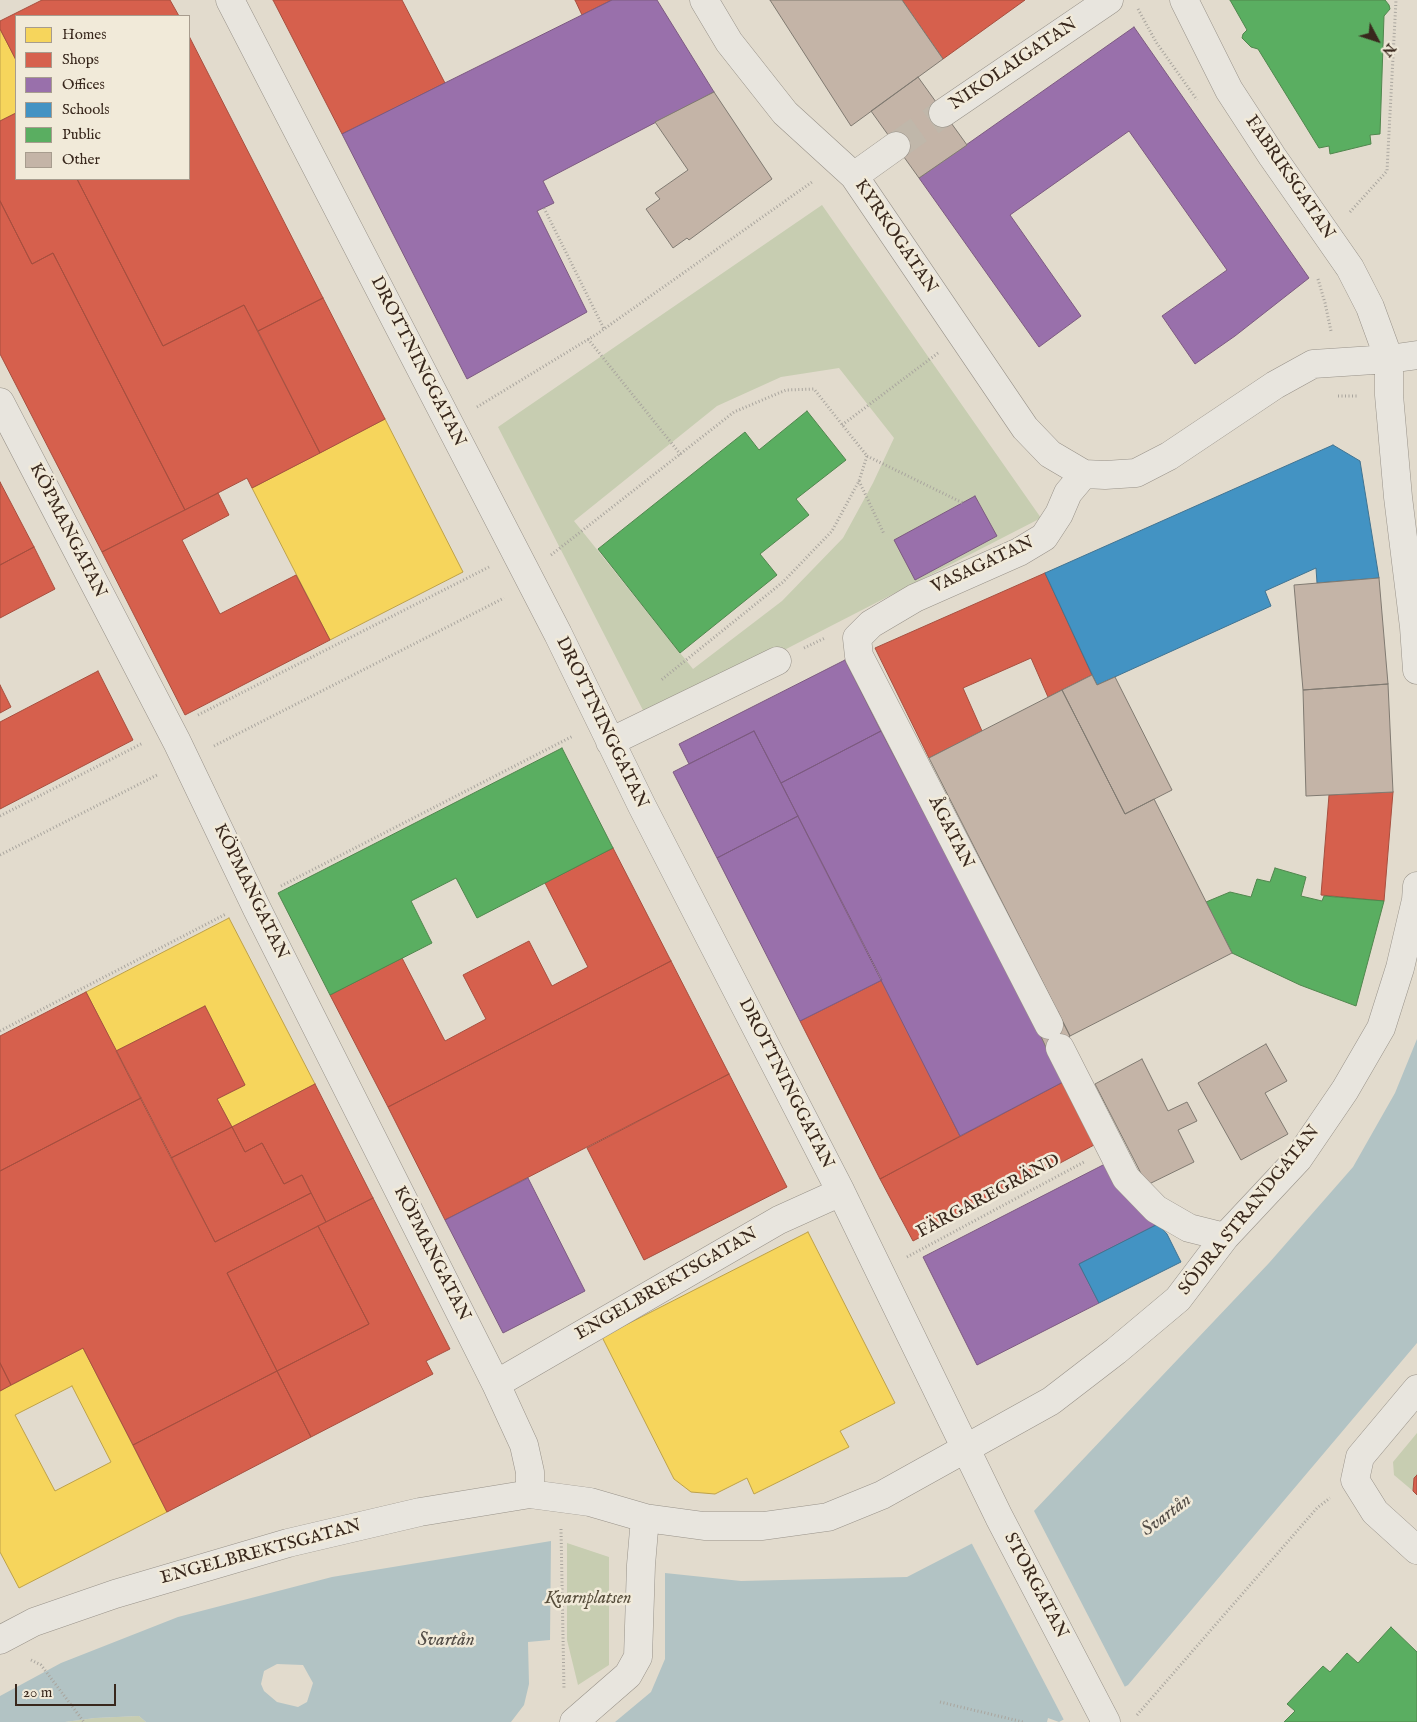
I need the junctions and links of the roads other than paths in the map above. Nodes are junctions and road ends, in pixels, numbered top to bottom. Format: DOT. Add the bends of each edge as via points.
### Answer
graph roads {
  1 [pos="230,0"];
  2 [pos="704,0"];
  3 [pos="1109,0"];
  4 [pos="1184,0"];
  5 [pos="943,113"];
  6 [pos="896,146"];
  7 [pos="854,176"];
  8 [pos="1417,355"];
  9 [pos="1389,359"];
  10 [pos="0,402"];
  11 [pos="1084,474"];
  12 [pos="858,638"];
  13 [pos="777,661"];
  14 [pos="1417,670"];
  15 [pos="606,732"];
  16 [pos="1417,886"];
  17 [pos="841,1192"];
  18 [pos="1225,1237"];
  19 [pos="496,1384"];
  20 [pos="1417,1389"];
  21 [pos="966,1448"];
  22 [pos="530,1494"];
  23 [pos="645,1518"];
  24 [pos="1417,1550"];
  25 [pos="0,1640"];
  26 [pos="1103,1717"];
  27 [pos="574,1722"];
  1 -- 15 [label="street, DROTTNINGGATAN"];
  2 -- 7 [label="street, KYRKOGATAN" via="729,42 785,113"];
  3 -- 5 [label="street, NIKOLAIGATAN"];
  4 -- 9 [label="street, FABRIKSGATAN" via="1229,90 1350,268 1370,307"];
  6 -- 7 [label="street"];
  7 -- 11 [label="street, KYRKOGATAN" via="1025,428 1050,454"];
  8 -- 9 [label="street"];
  9 -- 11 [label="street" via="1313,364 1275,384 1169,456 1136,473"];
  9 -- 14 [label="street" via="1397,488"];
  10 -- 19 [label="street, KÖPMANGATAN" via="170,729"];
  11 -- 12 [label="street, VASAGATAN" via="1068,493 1060,514 1044,537 1019,552 915,598 870,624"];
  12 -- 18 [label="street, ÅGATAN" via="859,656 1126,1178 1156,1209 1189,1228"];
  13 -- 15 [label="street"];
  15 -- 17 [label="street, DROTTNINGGATAN"];
  16 -- 18 [label="street, SÖDRA STRANDGATAN" via="1400,968 1381,1028 1345,1090 1298,1159"];
  17 -- 19 [label="street, ENGELBREKTSGATAN" via="779,1220"];
  17 -- 21 [label="street, DROTTNINGGATAN"];
  18 -- 21 [label="street, SÖDRA STRANDGATAN" via="1178,1299 1116,1351 1051,1401"];
  19 -- 22 [label="street, KÖPMANGATAN" via="524,1445 530,1472"];
  20 -- 24 [label="street" via="1360,1457 1355,1480 1375,1512"];
  21 -- 23 [label="street, SÖDRA STRANDGATAN" via="882,1495 828,1517 764,1526 704,1526"];
  21 -- 26 [label="street, STORGATAN"];
  22 -- 23 [label="street, ENGELBREKTSGATAN" via="590,1502"];
  22 -- 25 [label="street, ENGELBREKTSGATAN" via="420,1512 288,1544 115,1594 34,1622"];
  23 -- 27 [label="street" via="640,1565 638,1657 628,1675"];
}
